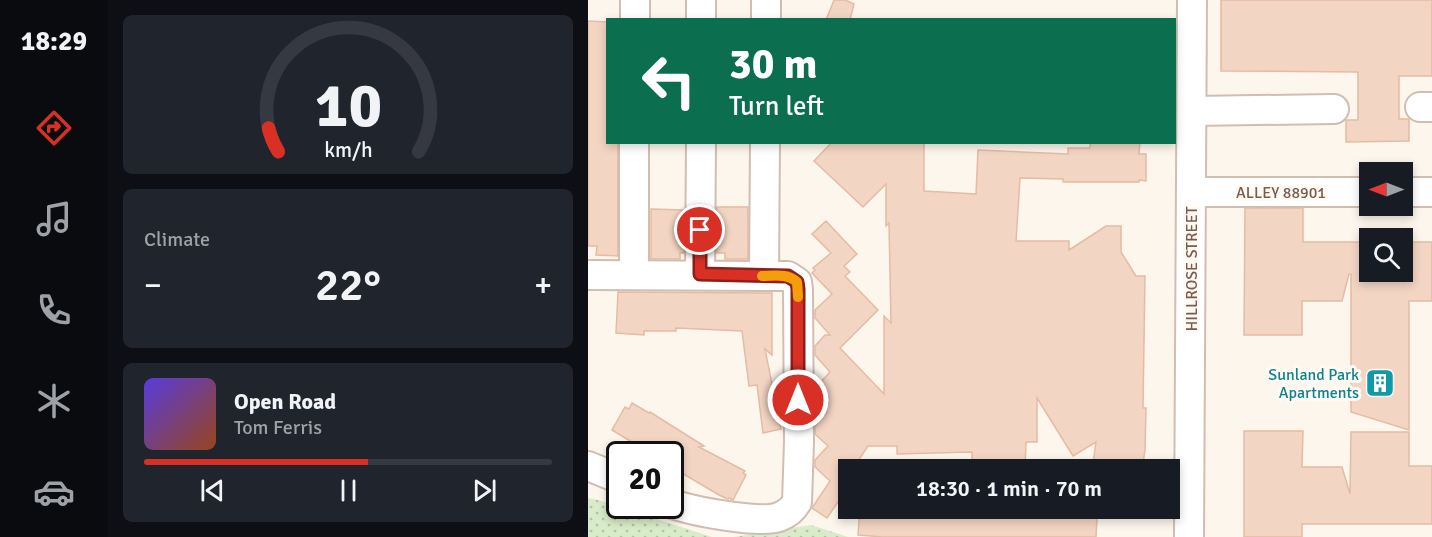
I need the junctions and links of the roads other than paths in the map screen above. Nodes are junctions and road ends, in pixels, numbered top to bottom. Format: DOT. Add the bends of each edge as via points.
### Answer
graph roads {
  1 [pos="635,0"];
  2 [pos="701,0"];
  3 [pos="766,0"];
  4 [pos="1192,0"];
  5 [pos="635,18"];
  6 [pos="701,18"];
  7 [pos="766,18"];
  8 [pos="1334,109"];
  9 [pos="1192,111"];
  10 [pos="634,144"];
  11 [pos="701,144"];
  12 [pos="765,144"];
  13 [pos="1192,192"];
  14 [pos="1359,192"];
  15 [pos="1413,192"];
  16 [pos="1432,192"];
  17 [pos="700,274"];
  18 [pos="588,275"];
  19 [pos="634,275"];
  20 [pos="764,276"];
  21 [pos="588,466"];
  22 [pos="606,473"];
  23 [pos="684,507"];
  24 [pos="1189,537"];
  1 -- 5 [label="street"];
  2 -- 6 [label="street"];
  3 -- 7 [label="street"];
  4 -- 9 [label="street, HILLROSE STREET"];
  8 -- 9 [label="street"];
  9 -- 13 [label="street, HILLROSE STREET"];
  10 -- 19 [label="street"];
  11 -- 17 [label="street"];
  12 -- 20 [label="street"];
  13 -- 14 [label="street, ALLEY 88901"];
  13 -- 24 [label="street, HILLROSE STREET"];
  15 -- 16 [label="street"];
  17 -- 19 [label="street"];
  17 -- 20 [label="street"];
  18 -- 19 [label="street"];
  20 -- 23 [label="street" via="788,276 798,285 797,502 778,518 763,519 719,516"];
  21 -- 22 [label="street"];
}
